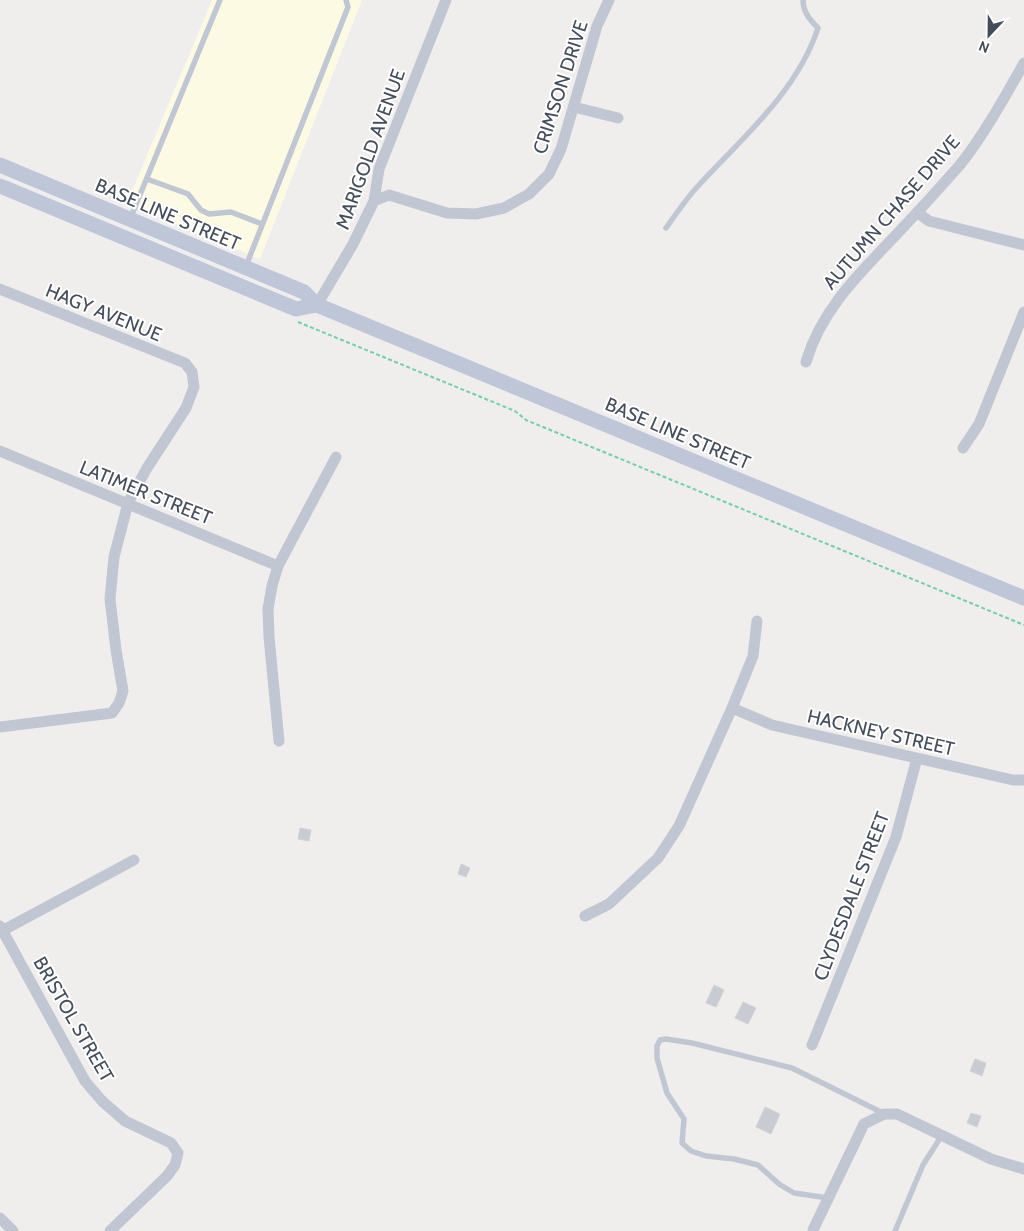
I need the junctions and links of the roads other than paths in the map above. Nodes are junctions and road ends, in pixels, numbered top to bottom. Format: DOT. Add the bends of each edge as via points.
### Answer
graph roads {
  1 [pos="220,0"];
  2 [pos="346,0"];
  3 [pos="446,0"];
  4 [pos="609,0"];
  5 [pos="803,0"];
  6 [pos="1024,63"];
  7 [pos="1020,80"];
  8 [pos="574,107"];
  9 [pos="618,118"];
  10 [pos="0,165"];
  11 [pos="147,179"];
  12 [pos="0,186"];
  13 [pos="374,201"];
  14 [pos="47,206"];
  15 [pos="918,213"];
  16 [pos="130,219"];
  17 [pos="262,224"];
  18 [pos="666,228"];
  19 [pos="1024,245"];
  20 [pos="245,268"];
  21 [pos="0,289"];
  22 [pos="318,305"];
  23 [pos="1024,312"];
  24 [pos="806,362"];
  25 [pos="963,448"];
  26 [pos="0,451"];
  27 [pos="336,457"];
  28 [pos="128,503"];
  29 [pos="278,566"];
  30 [pos="1024,598"];
  31 [pos="757,621"];
  32 [pos="732,708"];
  33 [pos="0,727"];
  34 [pos="280,741"];
  35 [pos="917,758"];
  36 [pos="1024,780"];
  37 [pos="134,860"];
  38 [pos="585,916"];
  39 [pos="1,930"];
  40 [pos="812,1045"];
  41 [pos="884,1114"];
  42 [pos="942,1135"];
  43 [pos="1024,1169"];
  44 [pos="828,1198"];
  45 [pos="0,1218"];
  46 [pos="813,1230"];
  47 [pos="13,1231"];
  48 [pos="110,1231"];
  49 [pos="895,1231"];
  1 -- 11 [label="lane"];
  2 -- 17 [label="lane" via="348,7"];
  3 -- 13 [label="street, MARIGOLD AVENUE" via="379,169"];
  4 -- 8 [label="street, CRIMSON DRIVE" via="597,26"];
  5 -- 18 [label="lane" via="808,18 818,28 811,49 774,106 696,188"];
  6 -- 7 [label="street, AUTUMN CHASE DRIVE"];
  7 -- 15 [label="street, AUTUMN CHASE DRIVE" via="961,164"];
  8 -- 9 [label="street"];
  8 -- 13 [label="street, CRIMSON DRIVE" via="561,149 549,174 529,194 504,208 476,214 446,213 389,194"];
  10 -- 16 [label="main road, BASE LINE STREET"];
  11 -- 16 [label="lane"];
  11 -- 17 [label="lane" via="188,194 201,210 209,214 231,212"];
  12 -- 14 [label="main road, BASE LINE STREET"];
  13 -- 22 [label="street, MARIGOLD AVENUE"];
  14 -- 16 [label="main road" via="72,208 116,224 124,225"];
  14 -- 22 [label="main road, BASE LINE STREET" via="296,309"];
  15 -- 19 [label="street" via="930,221"];
  15 -- 24 [label="street, AUTUMN CHASE DRIVE" via="856,277 824,318"];
  16 -- 20 [label="main road, BASE LINE STREET"];
  17 -- 20 [label="lane"];
  20 -- 22 [label="main road, BASE LINE STREET" via="304,292"];
  21 -- 28 [label="street, HAGY AVENUE" via="185,363 192,372 194,387 186,408 146,468"];
  22 -- 30 [label="main road, BASE LINE STREET"];
  23 -- 25 [label="street" via="979,424"];
  26 -- 28 [label="street, LATIMER STREET"];
  27 -- 29 [label="street"];
  28 -- 29 [label="street, LATIMER STREET"];
  28 -- 33 [label="street" via="114,557 110,599 123,691 119,703 112,713"];
  29 -- 34 [label="street" via="268,609"];
  31 -- 32 [label="street" via="753,656"];
  32 -- 35 [label="street, HACKNEY STREET" via="772,725"];
  32 -- 38 [label="street" via="679,826 658,858 609,904"];
  35 -- 36 [label="street, HACKNEY STREET"];
  35 -- 40 [label="street, CLYDESDALE STREET" via="896,837"];
  37 -- 39 [label="street"];
  39 -- 48 [label="street, BRISTOL STREET" via="85,1081 125,1121 170,1142 178,1152 175,1165 167,1176"];
  41 -- 42 [label="street" via="897,1114"];
  41 -- 44 [label="street" via="864,1124"];
  41 -- 44 [label="lane" via="792,1068 692,1043 660,1040 658,1058 667,1093 684,1119 682,1143 691,1151 706,1156 758,1165 794,1193"];
  42 -- 43 [label="street" via="991,1159"];
  42 -- 49 [label="lane" via="923,1165"];
  44 -- 46 [label="street"];
  45 -- 47 [label="street"];
}
